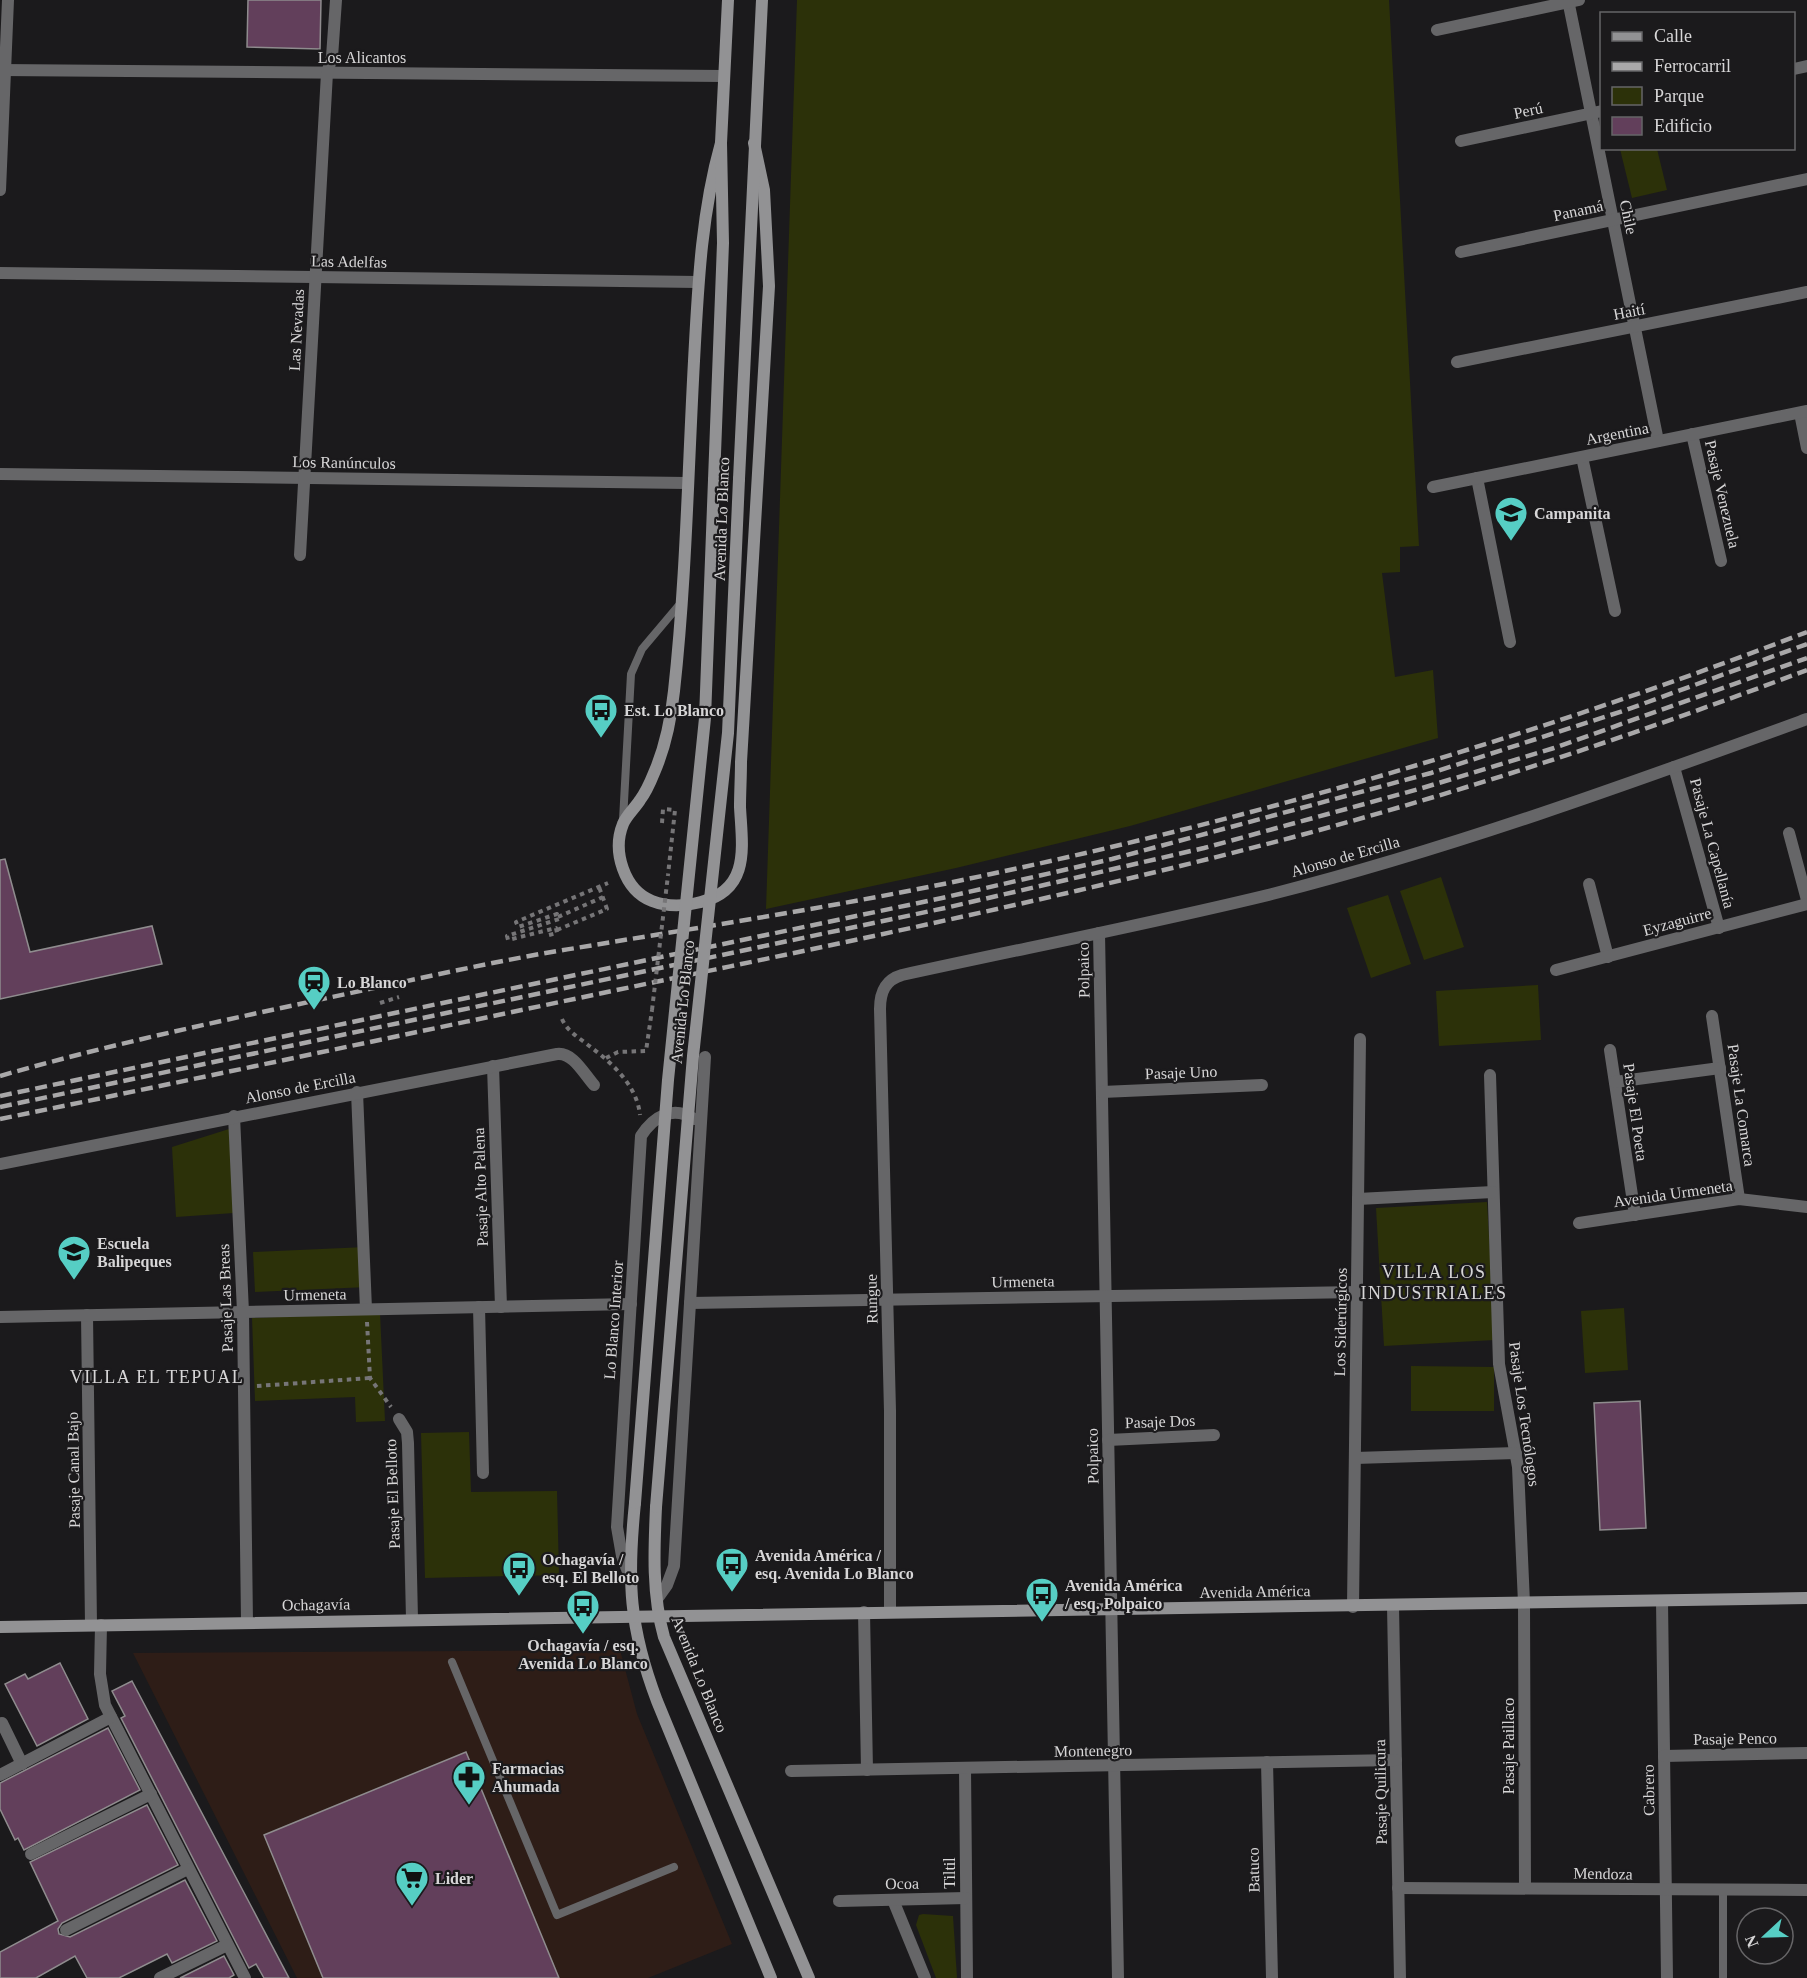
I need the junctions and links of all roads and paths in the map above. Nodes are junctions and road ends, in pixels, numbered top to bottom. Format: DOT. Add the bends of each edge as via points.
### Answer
graph roads {
  1 [pos="8,0"];
  2 [pos="336,0"];
  3 [pos="728,0"];
  4 [pos="762,0"];
  5 [pos="1572,1"];
  6 [pos="1437,30"];
  7 [pos="3,70"];
  8 [pos="327,73"];
  9 [pos="724,75"];
  10 [pos="1596,112"];
  11 [pos="1600,139"];
  12 [pos="1461,141"];
  13 [pos="721,143"];
  14 [pos="754,143"];
  15 [pos="1602,150"];
  16 [pos="1807,179"];
  17 [pos="0,190"];
  18 [pos="1612,220"];
  19 [pos="1461,252"];
  20 [pos="0,273"];
  21 [pos="316,277"];
  22 [pos="699,282"];
  23 [pos="1807,292"];
  24 [pos="1634,327"];
  25 [pos="1457,362"];
  26 [pos="1803,412"];
  27 [pos="1692,434"];
  28 [pos="1658,441"];
  29 [pos="1807,448"];
  30 [pos="1582,457"];
  31 [pos="0,474"];
  32 [pos="304,478"];
  33 [pos="1477,478"];
  34 [pos="687,483"];
  35 [pos="1433,487"];
  36 [pos="300,555"];
  37 [pos="1721,561"];
  38 [pos="680,604"];
  39 [pos="1615,611"];
  40 [pos="1510,642"];
  41 [pos="1807,719"];
  42 [pos="1674,767"];
  43 [pos="662,823"];
  44 [pos="622,824"];
  45 [pos="1789,833"];
  46 [pos="608,883"];
  47 [pos="1589,884"];
  48 [pos="598,887"];
  49 [pos="603,897"];
  50 [pos="1807,902"];
  51 [pos="558,917"];
  52 [pos="1719,927"];
  53 [pos="557,930"];
  54 [pos="1099,933"];
  55 [pos="549,935"];
  56 [pos="1608,957"];
  57 [pos="1556,970"];
  58 [pos="884,987"];
  59 [pos="399,997"];
  60 [pos="380,1002"];
  61 [pos="1712,1016"];
  62 [pos="562,1019"];
  63 [pos="1360,1039"];
  64 [pos="1610,1050"];
  65 [pos="606,1058"];
  66 [pos="705,1058"];
  67 [pos="493,1065"];
  68 [pos="1720,1068"];
  69 [pos="1490,1075"];
  70 [pos="1615,1082"];
  71 [pos="594,1085"];
  72 [pos="1262,1085"];
  73 [pos="357,1092"];
  74 [pos="1102,1092"];
  75 [pos="234,1116"];
  76 [pos="701,1127"];
  77 [pos="641,1136"];
  78 [pos="0,1164"];
  79 [pos="1493,1192"];
  80 [pos="1358,1199"];
  81 [pos="1739,1200"];
  82 [pos="1807,1207"];
  83 [pos="1635,1215"];
  84 [pos="1579,1223"];
  85 [pos="1357,1292"];
  86 [pos="1105,1296"];
  87 [pos="887,1300"];
  88 [pos="690,1303"];
  89 [pos="631,1304"];
  90 [pos="479,1307"];
  91 [pos="501,1307"];
  92 [pos="366,1309"];
  93 [pos="243,1312"];
  94 [pos="87,1315"];
  95 [pos="0,1317"];
  96 [pos="370,1378"];
  97 [pos="244,1387"];
  98 [pos="399,1419"];
  99 [pos="1214,1435"];
  100 [pos="1108,1440"];
  101 [pos="1516,1453"];
  102 [pos="1355,1458"];
  103 [pos="483,1473"];
  104 [pos="630,1580"];
  105 [pos="1807,1598"];
  106 [pos="657,1599"];
  107 [pos="1662,1601"];
  108 [pos="1524,1603"];
  109 [pos="1394,1606"];
  110 [pos="1353,1607"];
  111 [pos="1112,1609"];
  112 [pos="890,1611"];
  113 [pos="864,1612"];
  114 [pos="632,1615"];
  115 [pos="658,1616"];
  116 [pos="412,1619"];
  117 [pos="248,1622"];
  118 [pos="96,1625"];
  119 [pos="0,1627"];
  120 [pos="452,1662"];
  121 [pos="111,1718"];
  122 [pos="2,1723"];
  123 [pos="1807,1753"];
  124 [pos="1664,1756"];
  125 [pos="1396,1760"];
  126 [pos="1267,1762"];
  127 [pos="22,1764"];
  128 [pos="1114,1766"];
  129 [pos="965,1768"];
  130 [pos="867,1770"];
  131 [pos="791,1771"];
  132 [pos="0,1776"];
  133 [pos="150,1794"];
  134 [pos="31,1854"];
  135 [pos="674,1867"];
  136 [pos="188,1869"];
  137 [pos="1398,1888"];
  138 [pos="1525,1888"];
  139 [pos="1807,1890"];
  140 [pos="1667,1891"];
  141 [pos="1723,1891"];
  142 [pos="966,1898"];
  143 [pos="893,1900"];
  144 [pos="839,1901"];
  145 [pos="66,1929"];
  146 [pos="227,1945"];
  147 [pos="160,1978"];
  148 [pos="245,1978"];
  149 [pos="771,1978"];
  150 [pos="809,1978"];
  151 [pos="925,1978"];
  152 [pos="967,1978"];
  153 [pos="1119,1978"];
  154 [pos="1272,1978"];
  155 [pos="1400,1978"];
  156 [pos="1668,1978"];
  157 [pos="1723,1978"];
  1 -- 7 [label="street"];
  2 -- 8 [label="street, Las Nevadas" via="332,57"];
  3 -- 9 [label="main road, Avenida Lo Blanco"];
  4 -- 14 [label="main road, Avenida Lo Blanco"];
  5 -- 6 [label="street"];
  5 -- 10 [label="street, Chile"];
  7 -- 8 [label="street, Los Alicantos"];
  7 -- 17 [label="street"];
  8 -- 9 [label="street, Los Alicantos"];
  8 -- 21 [label="street, Las Nevadas"];
  9 -- 13 [label="main road, Avenida Lo Blanco"];
  10 -- 11 [label="street, Chile"];
  10 -- 12 [label="street, Perú"];
  13 -- 22 [label="main road" via="708,199"];
  13 -- 104 [label="main road, Avenida Lo Blanco, bridge" via="723,243 705,718 670,1058"];
  14 -- 44 [label="main road" via="765,200 769,286 741,762 744,853 740,870 727,887 706,900 683,905 652,901 632,887 624,872 620,850"];
  14 -- 106 [label="main road, Avenida Lo Blanco, bridge" via="728,733 693,1056 656,1507"];
  15 -- 18 [label="street, Chile"];
  16 -- 18 [label="street, Panamá"];
  18 -- 19 [label="street, Panamá"];
  18 -- 24 [label="street, Chile"];
  20 -- 21 [label="street, Las Adelfas"];
  21 -- 22 [label="street, Las Adelfas"];
  21 -- 32 [label="street, Las Nevadas"];
  22 -- 34 [label="main road"];
  23 -- 24 [label="street, Haití"];
  24 -- 25 [label="street, Haití"];
  24 -- 28 [label="street, Chile"];
  26 -- 27 [label="street, Argentina"];
  26 -- 29 [label="street"];
  27 -- 28 [label="street, Argentina"];
  27 -- 37 [label="street, Pasaje Venezuela"];
  28 -- 30 [label="street, Argentina"];
  30 -- 33 [label="street, Argentina"];
  30 -- 39 [label="street"];
  31 -- 32 [label="street, Los Ranúnculos"];
  32 -- 34 [label="street, Los Ranúnculos"];
  32 -- 36 [label="street, Las Nevadas"];
  33 -- 35 [label="street, Argentina"];
  33 -- 40 [label="street"];
  34 -- 38 [label="main road"];
  38 -- 44 [label="main road" via="670,720 651,780"];
  38 -- 44 [label="lane" via="642,649 631,674"];
  41 -- 42 [label="street, Alonso de Ercilla"];
  42 -- 52 [label="street, Pasaje La Capellanía"];
  42 -- 54 [label="street, Alonso de Ercilla" via="1360,869 1272,894"];
  43 -- 65 [label="path, bridge" via="663,808 675,810 646,1051 618,1052"];
  45 -- 50 [label="street"];
  46 -- 48 [label="path"];
  47 -- 56 [label="street"];
  48 -- 49 [label="path"];
  48 -- 51 [label="path" via="516,922 518,927 557,914"];
  49 -- 51 [label="path"];
  49 -- 53 [label="path" via="607,909"];
  50 -- 52 [label="street, Eyzaguirre"];
  51 -- 53 [label="path" via="507,936 508,940"];
  52 -- 56 [label="street, Eyzaguirre"];
  53 -- 55 [label="path"];
  54 -- 58 [label="street, Alonso de Ercilla" via="902,975"];
  54 -- 74 [label="street, Polpaico"];
  56 -- 57 [label="street, Eyzaguirre"];
  58 -- 87 [label="street, Rungue" via="880,1009"];
  59 -- 60 [label="path"];
  61 -- 68 [label="street, Pasaje La Comarca"];
  62 -- 65 [label="path" via="566,1028"];
  63 -- 80 [label="street, Los Siderúrgicos"];
  64 -- 70 [label="street, Pasaje El Poeta"];
  65 -- 77 [label="path" via="632,1088"];
  66 -- 76 [label="street"];
  67 -- 71 [label="street, Alonso de Ercilla" via="564,1053"];
  67 -- 73 [label="street, Alonso de Ercilla"];
  67 -- 91 [label="street, Pasaje Alto Palena"];
  68 -- 70 [label="street"];
  68 -- 81 [label="street, Pasaje La Comarca"];
  69 -- 79 [label="street, Pasaje Los Tecnólogos"];
  70 -- 83 [label="street, Pasaje El Poeta"];
  72 -- 74 [label="street, Pasaje Uno"];
  73 -- 75 [label="street, Alonso de Ercilla"];
  73 -- 92 [label="street"];
  74 -- 86 [label="street, Polpaico"];
  75 -- 78 [label="street, Alonso de Ercilla"];
  75 -- 93 [label="street, Pasaje Las Breas"];
  76 -- 77 [label="street" via="686,1113 665,1113"];
  76 -- 88 [label="street"];
  77 -- 89 [label="street, Lo Blanco Interior"];
  79 -- 80 [label="street"];
  79 -- 101 [label="street, Pasaje Los Tecnólogos" via="1498,1364"];
  80 -- 85 [label="street, Los Siderúrgicos"];
  81 -- 82 [label="street, Avenida Urmeneta"];
  81 -- 83 [label="street, Avenida Urmeneta"];
  83 -- 84 [label="street, Avenida Urmeneta"];
  85 -- 86 [label="street, Urmeneta"];
  85 -- 102 [label="street, Los Siderúrgicos"];
  86 -- 87 [label="street, Urmeneta"];
  86 -- 100 [label="street, Polpaico"];
  87 -- 88 [label="street, Urmeneta"];
  87 -- 112 [label="street, Rungue"];
  88 -- 106 [label="street" via="674,1566 668,1585"];
  89 -- 91 [label="street, Urmeneta"];
  89 -- 104 [label="street, Lo Blanco Interior" via="617,1527"];
  90 -- 91 [label="street, Urmeneta"];
  90 -- 92 [label="street, Urmeneta"];
  90 -- 103 [label="street"];
  92 -- 93 [label="street, Urmeneta"];
  92 -- 96 [label="path"];
  93 -- 94 [label="street, Urmeneta"];
  93 -- 97 [label="street, Pasaje Las Breas"];
  94 -- 95 [label="street, Urmeneta"];
  94 -- 118 [label="street, Pasaje Canal Bajo"];
  96 -- 97 [label="path"];
  96 -- 98 [label="path, Pasaje El Belloto"];
  97 -- 117 [label="street, Pasaje Las Breas"];
  98 -- 116 [label="street, Pasaje El Belloto" via="408,1443"];
  99 -- 100 [label="street, Pasaje Dos"];
  100 -- 111 [label="street, Polpaico"];
  101 -- 102 [label="street"];
  101 -- 108 [label="street, Pasaje Los Tecnólogos"];
  102 -- 110 [label="street, Los Siderúrgicos"];
  104 -- 114 [label="main road, Avenida Lo Blanco"];
  105 -- 107 [label="main road, Avenida América"];
  106 -- 115 [label="main road, Avenida Lo Blanco"];
  107 -- 108 [label="main road, Avenida América"];
  107 -- 124 [label="street, Cabrero"];
  108 -- 109 [label="main road, Avenida América"];
  108 -- 138 [label="street, Pasaje Paillaco"];
  109 -- 110 [label="main road, Avenida América"];
  109 -- 125 [label="street, Pasaje Quilicura"];
  110 -- 111 [label="main road, Avenida América"];
  111 -- 112 [label="main road, Avenida América"];
  111 -- 128 [label="street, Polpaico"];
  112 -- 113 [label="main road, Avenida América"];
  113 -- 115 [label="main road, Avenida América"];
  113 -- 130 [label="street"];
  114 -- 115 [label="main road, Avenida América"];
  114 -- 116 [label="main road, Ochagavía"];
  114 -- 149 [label="main road, Avenida Lo Blanco" via="657,1701"];
  115 -- 150 [label="main road, Avenida Lo Blanco" via="673,1663"];
  116 -- 117 [label="main road, Ochagavía"];
  117 -- 118 [label="main road, Ochagavía"];
  118 -- 119 [label="main road, Ochagavía"];
  118 -- 121 [label="street, Pasaje Canal Bajo" via="100,1674"];
  120 -- 135 [label="lane" via="557,1915"];
  121 -- 127 [label="street"];
  121 -- 133 [label="street, Pasaje Canal Bajo"];
  122 -- 127 [label="street"];
  123 -- 124 [label="street, Pasaje Penco"];
  124 -- 140 [label="street, Cabrero"];
  125 -- 126 [label="street, Montenegro"];
  125 -- 137 [label="street, Pasaje Quilicura"];
  126 -- 128 [label="street, Montenegro"];
  126 -- 154 [label="street, Batuco"];
  127 -- 132 [label="street"];
  128 -- 129 [label="street, Montenegro"];
  128 -- 153 [label="street, Polpaico"];
  129 -- 130 [label="street, Montenegro"];
  129 -- 142 [label="street, Tiltil"];
  130 -- 131 [label="street, Montenegro"];
  133 -- 134 [label="street"];
  133 -- 136 [label="street, Pasaje Canal Bajo"];
  136 -- 145 [label="street"];
  136 -- 146 [label="street, Pasaje Canal Bajo"];
  137 -- 138 [label="street, Mendoza"];
  137 -- 155 [label="street, Pasaje Quilicura"];
  138 -- 140 [label="street, Mendoza"];
  139 -- 141 [label="street, Mendoza"];
  140 -- 141 [label="street, Mendoza"];
  140 -- 156 [label="street, Cabrero"];
  141 -- 157 [label="lane"];
  142 -- 143 [label="street, Ocoa"];
  142 -- 152 [label="street, Tiltil"];
  143 -- 144 [label="street, Ocoa"];
  143 -- 151 [label="street"];
  146 -- 147 [label="street"];
  146 -- 148 [label="street, Pasaje Canal Bajo"];
}
